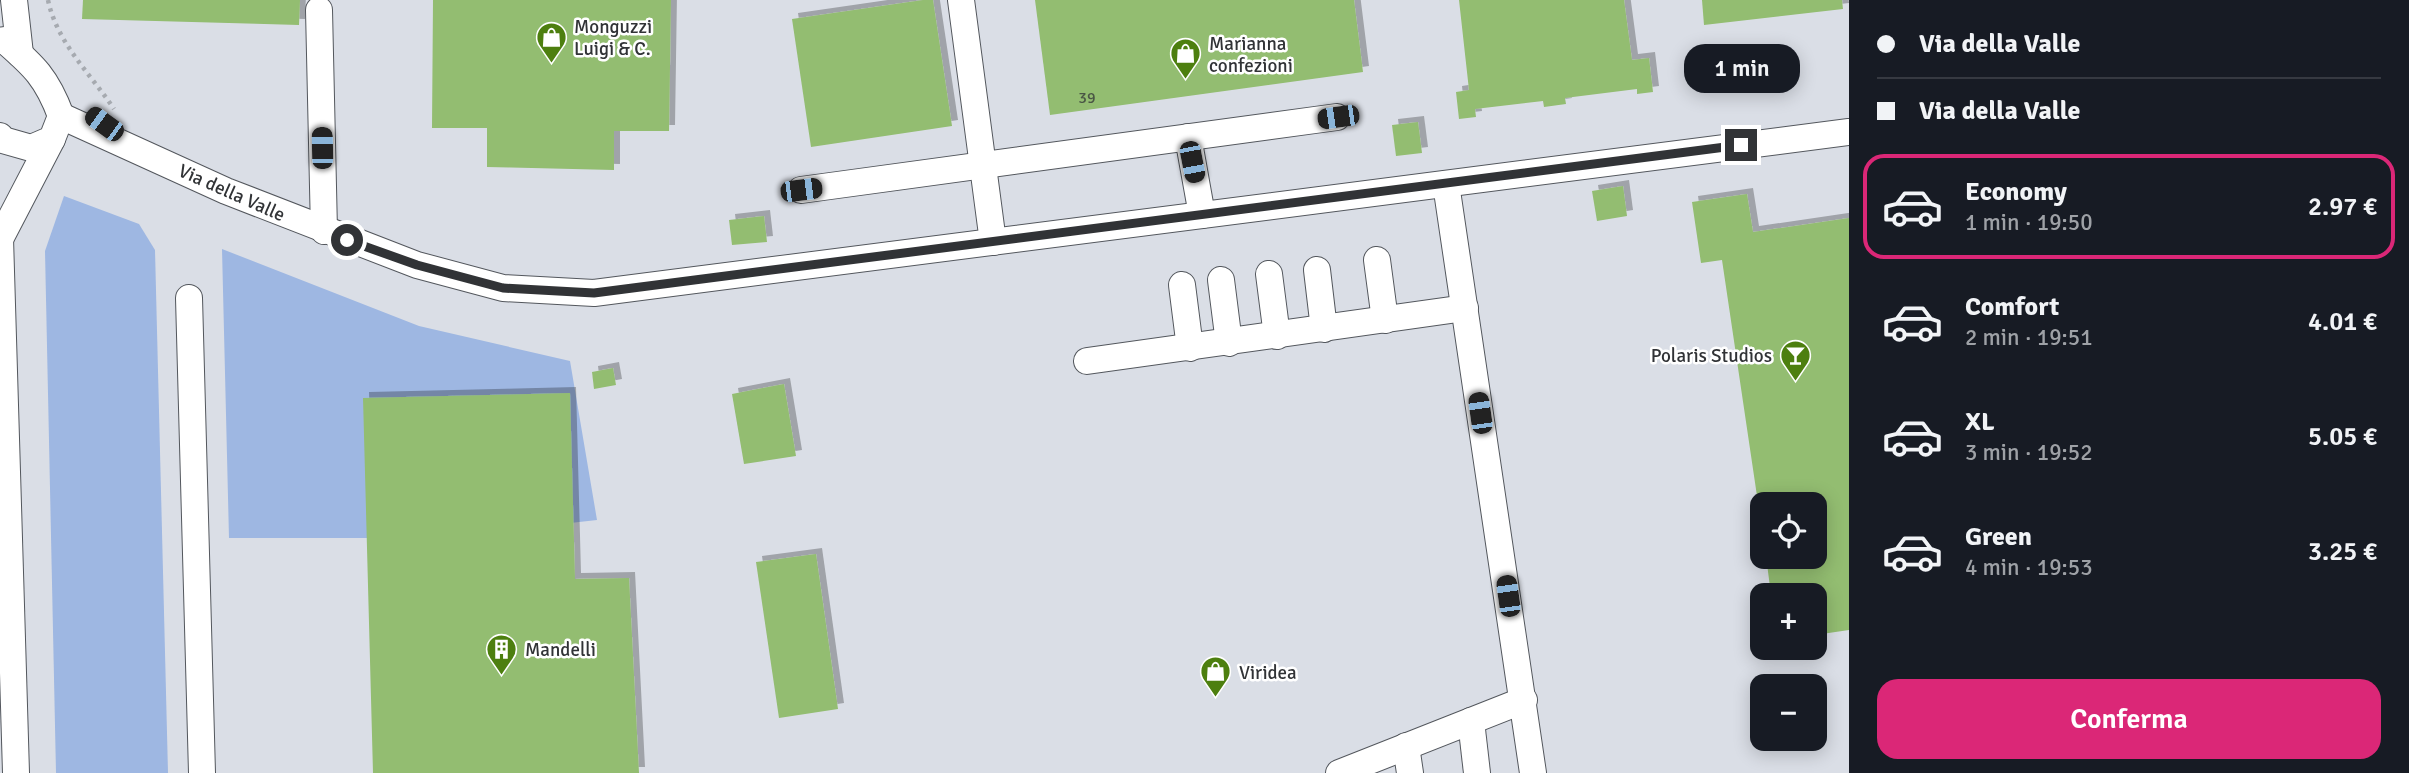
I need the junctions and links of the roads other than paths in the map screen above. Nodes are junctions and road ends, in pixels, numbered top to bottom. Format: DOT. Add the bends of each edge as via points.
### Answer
graph roads {
  1 [pos="14,0"];
  2 [pos="961,0"];
  3 [pos="319,10"];
  4 [pos="10,47"];
  5 [pos="49,85"];
  6 [pos="1338,117"];
  7 [pos="56,127"];
  8 [pos="1849,132"];
  9 [pos="0,136"];
  10 [pos="1188,137"];
  11 [pos="141,151"];
  12 [pos="982,166"];
  13 [pos="1446,184"];
  14 [pos="801,190"];
  15 [pos="1202,215"];
  16 [pos="324,231"];
  17 [pos="0,239"];
  18 [pos="993,242"];
  19 [pos="1377,260"];
  20 [pos="1317,270"];
  21 [pos="1269,274"];
  22 [pos="1221,280"];
  23 [pos="1182,285"];
  24 [pos="189,298"];
  25 [pos="1465,308"];
  26 [pos="1385,320"];
  27 [pos="1324,329"];
  28 [pos="1277,336"];
  29 [pos="1229,342"];
  30 [pos="1190,348"];
  31 [pos="1087,361"];
  32 [pos="1524,700"];
  33 [pos="1471,721"];
  34 [pos="1406,746"];
  35 [pos="16,773"];
  36 [pos="202,773"];
  37 [pos="1340,773"];
  38 [pos="1410,773"];
  39 [pos="1478,773"];
  40 [pos="1533,773"];
  1 -- 4 [label="street"];
  2 -- 12 [label="street"];
  3 -- 16 [label="street"];
  4 -- 5 [label="street"];
  5 -- 7 [label="street"];
  5 -- 11 [label="street"];
  6 -- 10 [label="street"];
  7 -- 9 [label="street" via="30,148"];
  7 -- 11 [label="street"];
  7 -- 17 [label="street"];
  8 -- 13 [label="street, Via della Valle"];
  10 -- 12 [label="street"];
  10 -- 15 [label="street"];
  11 -- 16 [label="street, Via della Valle"];
  12 -- 14 [label="street"];
  12 -- 18 [label="street"];
  13 -- 15 [label="street, Via della Valle"];
  13 -- 25 [label="street"];
  15 -- 18 [label="street, Via della Valle"];
  16 -- 18 [label="street, Via della Valle" via="417,265 503,288 594,293"];
  17 -- 35 [label="street"];
  19 -- 26 [label="street"];
  20 -- 27 [label="street"];
  21 -- 28 [label="street"];
  22 -- 29 [label="street"];
  23 -- 30 [label="street"];
  24 -- 36 [label="street"];
  25 -- 26 [label="street"];
  25 -- 32 [label="street"];
  26 -- 27 [label="street"];
  27 -- 28 [label="street"];
  28 -- 29 [label="street"];
  29 -- 30 [label="street"];
  30 -- 31 [label="street"];
  32 -- 33 [label="street"];
  32 -- 40 [label="street"];
  33 -- 34 [label="street"];
  33 -- 39 [label="street"];
  34 -- 37 [label="street"];
  34 -- 38 [label="street"];
}
